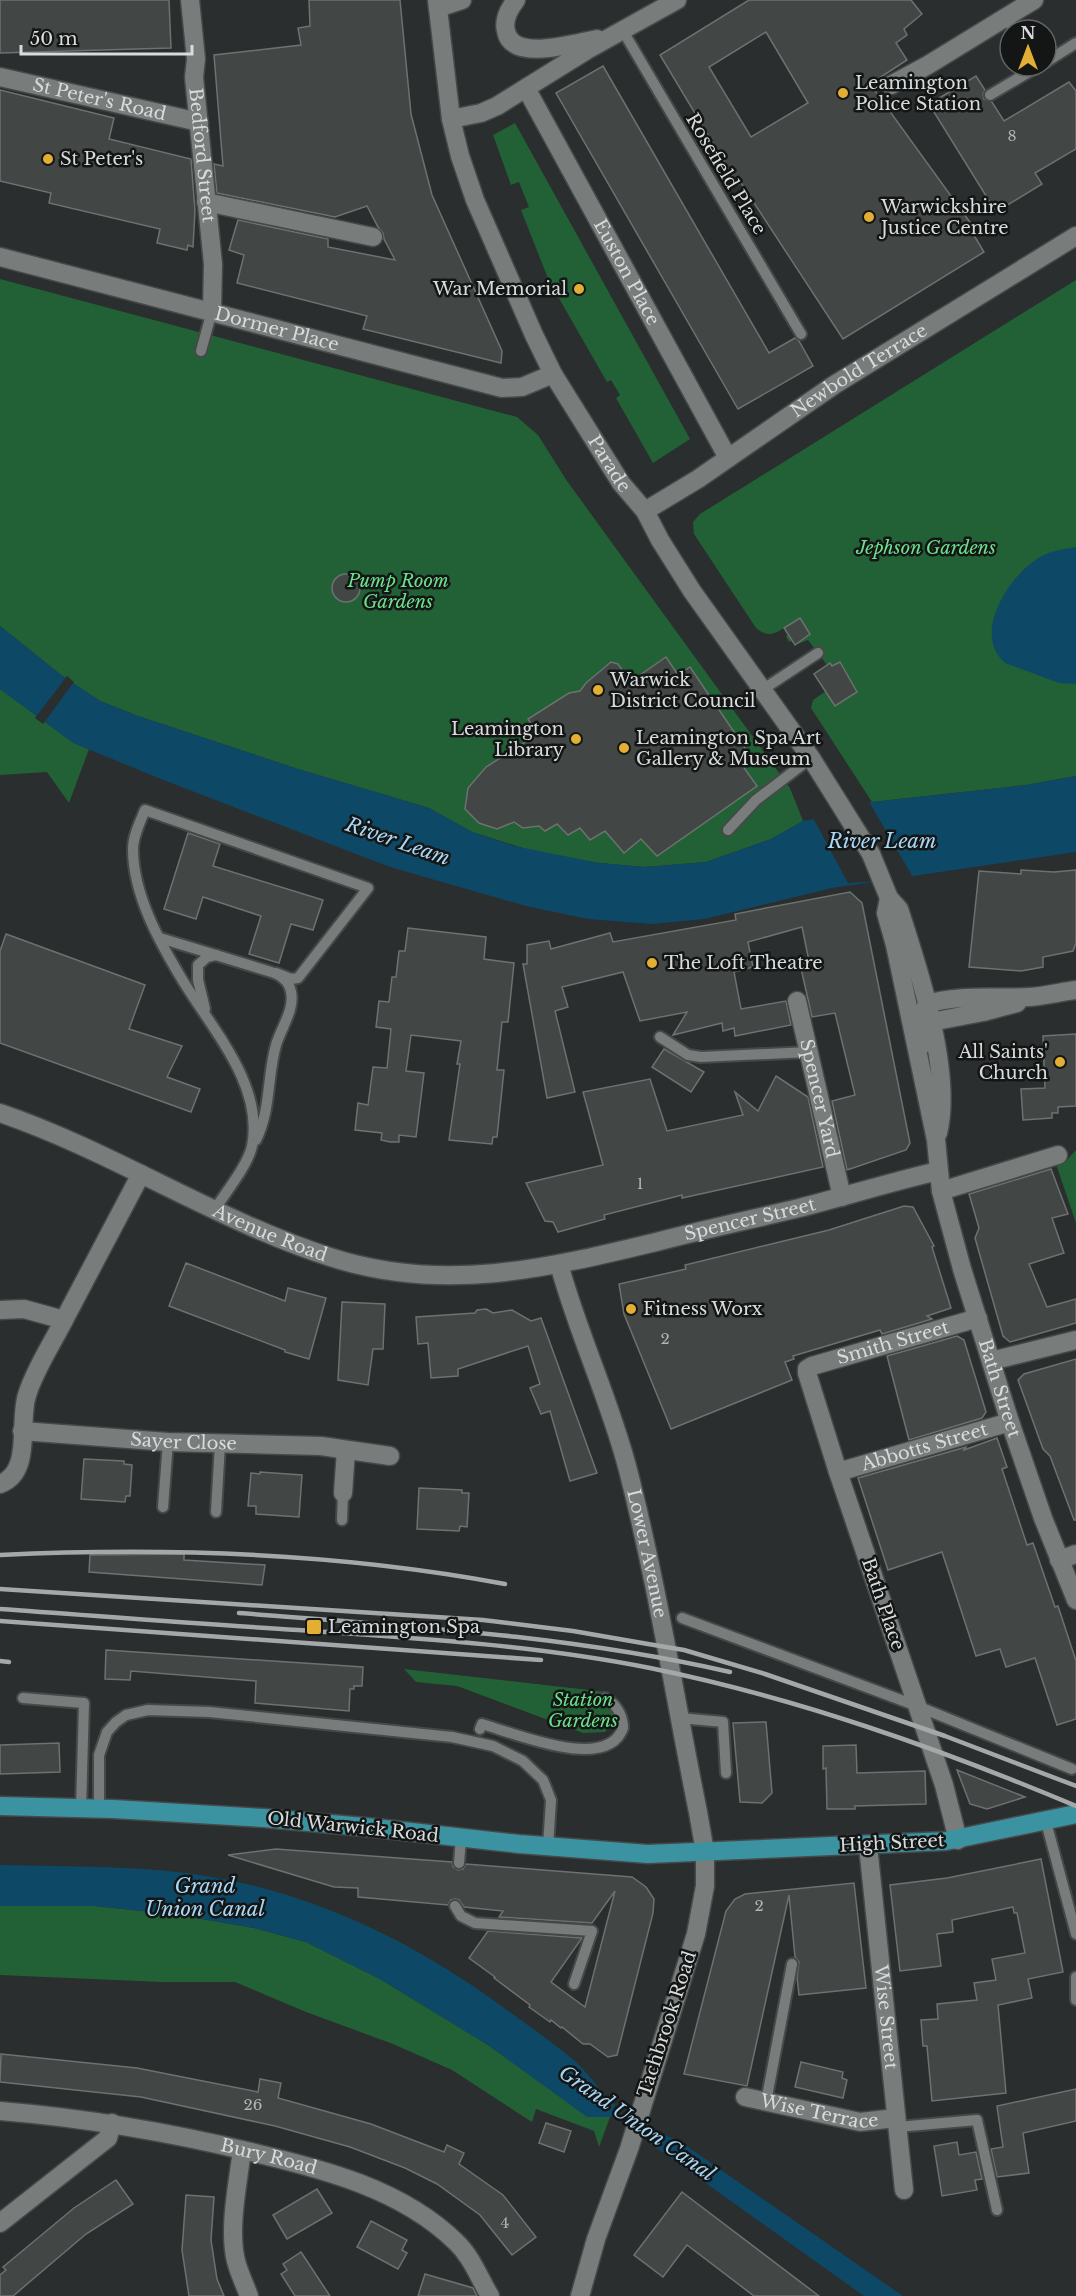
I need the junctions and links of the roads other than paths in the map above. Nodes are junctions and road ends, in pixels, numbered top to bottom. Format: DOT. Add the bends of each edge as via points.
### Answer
graph roads {
  1 [pos="190,0"];
  2 [pos="462,0"];
  3 [pos="516,0"];
  4 [pos="677,0"];
  5 [pos="1034,0"];
  6 [pos="437,4"];
  7 [pos="1016,18"];
  8 [pos="998,30"];
  9 [pos="617,34"];
  10 [pos="1076,43"];
  11 [pos="1058,54"];
  12 [pos="0,77"];
  13 [pos="1018,78"];
  14 [pos="891,85"];
  15 [pos="526,88"];
  16 [pos="990,95"];
  17 [pos="451,119"];
  18 [pos="198,122"];
  19 [pos="206,202"];
  20 [pos="1076,236"];
  21 [pos="373,237"];
  22 [pos="0,257"];
  23 [pos="212,311"];
  24 [pos="801,334"];
  25 [pos="201,351"];
  26 [pos="553,374"];
  27 [pos="728,458"];
  28 [pos="645,511"];
  29 [pos="818,653"];
  30 [pos="762,690"];
  31 [pos="811,758"];
  32 [pos="728,830"];
  33 [pos="160,938"];
  34 [pos="216,955"];
  35 [pos="303,973"];
  36 [pos="276,974"];
  37 [pos="1076,990"];
  38 [pos="797,1001"];
  39 [pos="291,1002"];
  40 [pos="922,1014"];
  41 [pos="207,1018"];
  42 [pos="660,1037"];
  43 [pos="809,1052"];
  44 [pos="0,1113"];
  45 [pos="936,1140"];
  46 [pos="251,1150"];
  47 [pos="1058,1155"];
  48 [pos="938,1171"];
  49 [pos="141,1174"];
  50 [pos="941,1191"];
  51 [pos="842,1197"];
  52 [pos="215,1209"];
  53 [pos="559,1264"];
  54 [pos="0,1310"];
  55 [pos="978,1318"];
  56 [pos="64,1320"];
  57 [pos="1076,1340"];
  58 [pos="991,1361"];
  59 [pos="807,1369"];
  60 [pos="1010,1422"];
  61 [pos="22,1431"];
  62 [pos="168,1442"];
  63 [pos="220,1444"];
  64 [pos="346,1450"];
  65 [pos="390,1456"];
  66 [pos="838,1472"];
  67 [pos="0,1484"];
  68 [pos="343,1493"];
  69 [pos="163,1507"];
  70 [pos="216,1512"];
  71 [pos="342,1520"];
  72 [pos="1068,1557"];
  73 [pos="1076,1600"];
  74 [pos="682,1618"];
  75 [pos="23,1698"];
  76 [pos="605,1698"];
  77 [pos="918,1706"];
  78 [pos="680,1718"];
  79 [pos="480,1729"];
  80 [pos="1072,1769"];
  81 [pos="726,1773"];
  82 [pos="0,1806"];
  83 [pos="90,1809"];
  84 [pos="1076,1814"];
  85 [pos="1046,1821"];
  86 [pos="461,1838"];
  87 [pos="958,1840"];
  88 [pos="868,1845"];
  89 [pos="548,1847"];
  90 [pos="705,1852"];
  91 [pos="459,1863"];
  92 [pos="455,1906"];
  93 [pos="1076,1934"];
  94 [pos="792,1964"];
  95 [pos="1076,1977"];
  96 [pos="574,1984"];
  97 [pos="1076,2000"];
  98 [pos="744,2097"];
  99 [pos="766,2102"];
  100 [pos="0,2111"];
  101 [pos="897,2122"];
  102 [pos="112,2123"];
  103 [pos="242,2150"];
  104 [pos="904,2190"];
  105 [pos="998,2210"];
  106 [pos="0,2223"];
  107 [pos="249,2296"];
  108 [pos="490,2296"];
  109 [pos="580,2296"];
  1 -- 18 [label="street, Bedford Street"];
  2 -- 6 [label="street"];
  3 -- 9 [label="street" via="505,20 506,34 513,44 526,49"];
  4 -- 9 [label="street"];
  5 -- 7 [label="street"];
  6 -- 17 [label="street, Parade"];
  8 -- 14 [label="street"];
  9 -- 15 [label="street"];
  9 -- 24 [label="lane, Rosefield Place"];
  10 -- 11 [label="lane"];
  12 -- 18 [label="street, St Peter's Road"];
  13 -- 16 [label="lane"];
  15 -- 17 [label="street" via="489,110"];
  15 -- 27 [label="street, Euston Place"];
  17 -- 26 [label="street, Parade" via="475,200"];
  18 -- 19 [label="street, Bedford Street"];
  19 -- 21 [label="street"];
  19 -- 23 [label="street, Bedford Street" via="213,264"];
  20 -- 27 [label="street, Newbold Terrace" via="834,385"];
  22 -- 23 [label="street, Dormer Place"];
  23 -- 25 [label="lane"];
  23 -- 26 [label="street, Dormer Place" via="502,388 522,387"];
  26 -- 28 [label="street, Parade" via="621,483"];
  27 -- 28 [label="street, Newbold Terrace"];
  28 -- 30 [label="street, Parade" via="692,591"];
  29 -- 30 [label="lane"];
  30 -- 31 [label="street, Parade"];
  31 -- 32 [label="lane" via="756,800"];
  31 -- 40 [label="street, Parade" via="871,854 899,909"];
  33 -- 34 [label="lane"];
  33 -- 35 [label="lane" via="141,893 133,848 145,810 368,888"];
  33 -- 41 [label="lane"];
  34 -- 36 [label="lane"];
  34 -- 41 [label="lane" via="198,965"];
  35 -- 36 [label="lane" via="291,979"];
  35 -- 39 [label="lane"];
  36 -- 39 [label="lane" via="288,983"];
  37 -- 40 [label="street" via="1029,997 1011,1005"];
  38 -- 43 [label="street, Spencer Yard"];
  39 -- 46 [label="lane" via="276,1046 263,1124"];
  40 -- 45 [label="street" via="922,1071"];
  40 -- 45 [label="street" via="942,1097 942,1119"];
  41 -- 46 [label="lane" via="246,1090 254,1119"];
  42 -- 43 [label="lane" via="688,1055 701,1057"];
  43 -- 51 [label="street, Spencer Yard"];
  44 -- 49 [label="street, Avenue Road" via="68,1139"];
  45 -- 48 [label="street, Bath Street"];
  46 -- 52 [label="lane"];
  47 -- 50 [label="street"];
  48 -- 50 [label="street, Bath Street"];
  48 -- 51 [label="street, Spencer Street"];
  49 -- 52 [label="street, Avenue Road"];
  49 -- 56 [label="street"];
  50 -- 55 [label="street, Bath Street"];
  51 -- 53 [label="street, Spencer Street"];
  52 -- 53 [label="street, Avenue Road" via="331,1257 396,1271 440,1276 485,1275"];
  53 -- 78 [label="street, Lower Avenue" via="629,1471"];
  54 -- 56 [label="street" via="24,1309"];
  55 -- 58 [label="street, Bath Street"];
  55 -- 59 [label="street, Smith Street" via="850,1353"];
  56 -- 61 [label="street" via="27,1394"];
  57 -- 58 [label="street"];
  58 -- 60 [label="street, Bath Street"];
  59 -- 66 [label="street, Bath Place"];
  60 -- 66 [label="street, Abbotts Street"];
  60 -- 72 [label="street, Bath Street"];
  61 -- 62 [label="street, Sayer Close"];
  61 -- 67 [label="street" via="19,1466 10,1479"];
  62 -- 63 [label="street, Sayer Close"];
  62 -- 69 [label="lane"];
  63 -- 64 [label="street, Sayer Close"];
  63 -- 70 [label="lane"];
  64 -- 65 [label="street, Sayer Close"];
  64 -- 68 [label="street"];
  66 -- 77 [label="street, Bath Place"];
  68 -- 71 [label="lane"];
  72 -- 73 [label="street, Bath Street"];
  74 -- 77 [label="lane"];
  75 -- 83 [label="lane" via="84,1703"];
  76 -- 79 [label="lane" via="617,1708 623,1728 615,1741 600,1748 551,1744 482,1724"];
  77 -- 80 [label="lane"];
  77 -- 87 [label="street, Bath Place"];
  78 -- 81 [label="lane" via="723,1722"];
  78 -- 90 [label="street, Lower Avenue"];
  82 -- 83 [label="main road, Old Warwick Road"];
  83 -- 86 [label="main road, Old Warwick Road" via="309,1821"];
  83 -- 89 [label="lane" via="102,1743 116,1722 126,1715 148,1710 210,1712 452,1737 493,1746 523,1761 543,1780 551,1800"];
  84 -- 85 [label="main road, High Street"];
  85 -- 87 [label="main road, High Street"];
  85 -- 93 [label="lane"];
  86 -- 89 [label="main road, Old Warwick Road"];
  86 -- 91 [label="lane"];
  87 -- 88 [label="main road, High Street"];
  88 -- 90 [label="main road, High Street"];
  88 -- 101 [label="street, Wise Street"];
  89 -- 90 [label="main road, Old Warwick Road" via="648,1854"];
  90 -- 109 [label="street, Tachbrook Road" via="705,1886 696,1934"];
  92 -- 96 [label="lane" via="461,1916 475,1923 592,1931"];
  94 -- 99 [label="lane"];
  95 -- 97 [label="lane"];
  98 -- 99 [label="street, Wise Terrace"];
  99 -- 101 [label="street, Wise Terrace" via="860,2122"];
  100 -- 102 [label="street, Bury Road"];
  101 -- 104 [label="street, Wise Street"];
  101 -- 105 [label="lane" via="977,2120"];
  102 -- 103 [label="street, Bury Road"];
  102 -- 106 [label="street" via="108,2138"];
  103 -- 107 [label="street" via="234,2242"];
  103 -- 108 [label="street, Bury Road" via="339,2176 419,2212 468,2256"];
}
